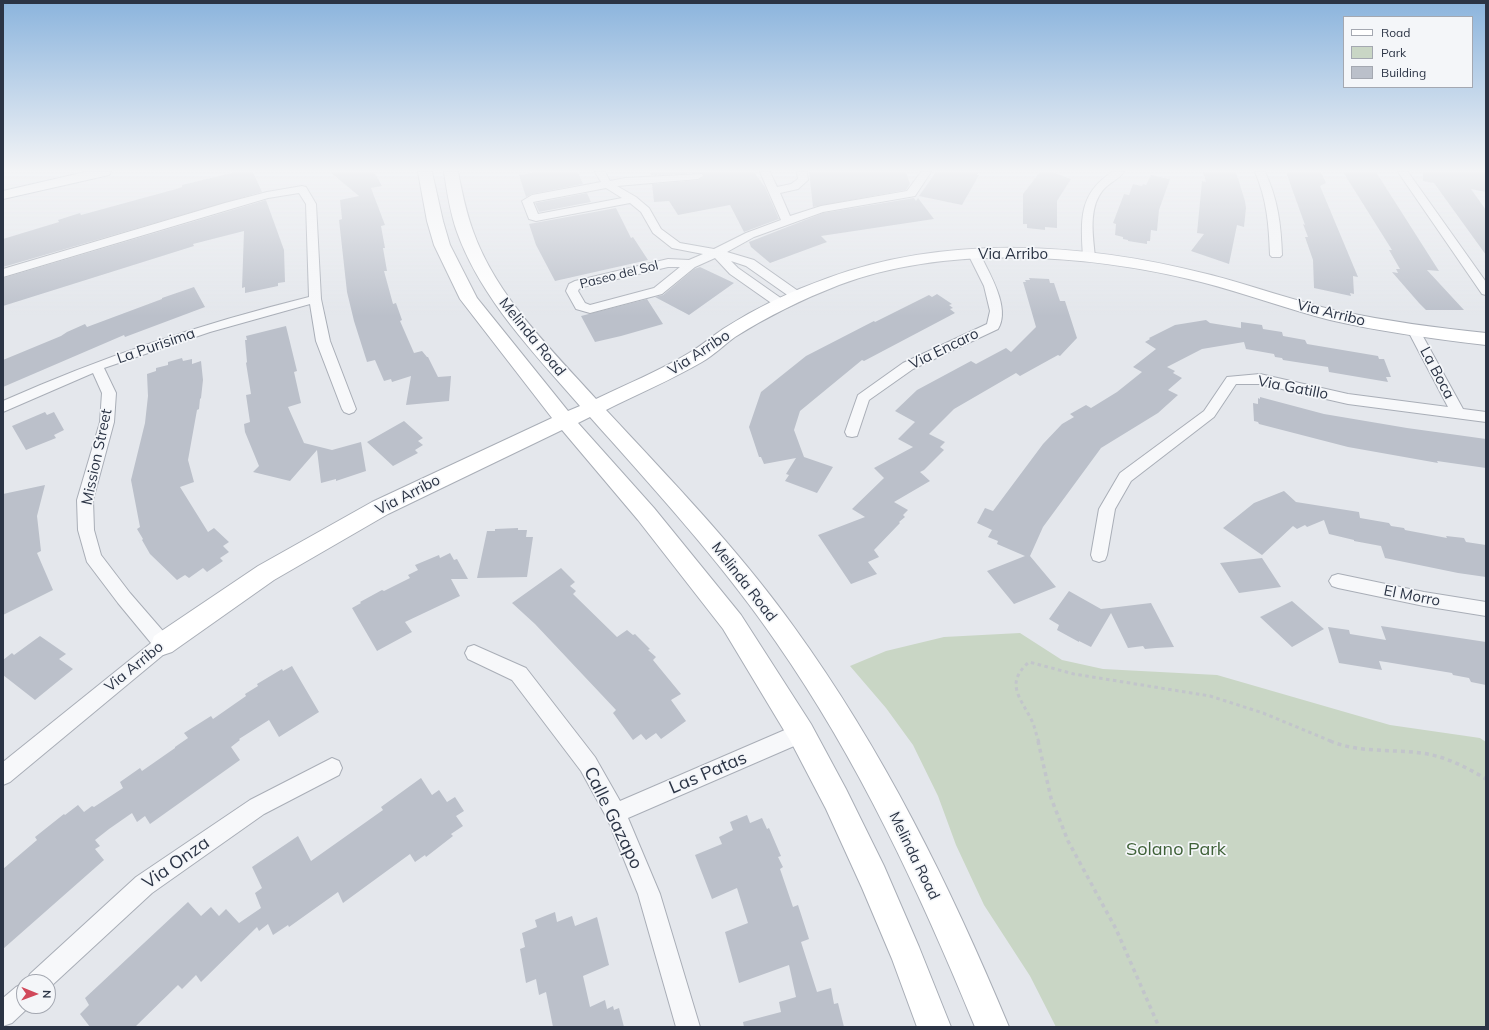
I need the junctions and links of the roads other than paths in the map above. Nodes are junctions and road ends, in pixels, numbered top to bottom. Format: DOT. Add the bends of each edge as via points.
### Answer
graph roads {
  1 [pos="179,220"];
  2 [pos="312,220"];
  3 [pos="435,220"];
  4 [pos="460,220"];
  5 [pos="651,220"];
  6 [pos="1086,220"];
  7 [pos="1275,220"];
  8 [pos="1437,220"];
  9 [pos="787,221"];
  10 [pos="717,253"];
  11 [pos="974,254"];
  12 [pos="1276,255"];
  13 [pos="1089,257"];
  14 [pos="691,264"];
  15 [pos="3,273"];
  16 [pos="1486,291"];
  17 [pos="315,299"];
  18 [pos="789,300"];
  19 [pos="1414,331"];
  20 [pos="1486,339"];
  21 [pos="97,367"];
  22 [pos="3,407"];
  23 [pos="593,408"];
  24 [pos="349,409"];
  25 [pos="1459,414"];
  26 [pos="1486,417"];
  27 [pos="565,421"];
  28 [pos="852,432"];
  29 [pos="1099,555"];
  30 [pos="1338,581"];
  31 [pos="1486,610"];
  32 [pos="163,644"];
  33 [pos="474,653"];
  34 [pos="801,733"];
  35 [pos="332,768"];
  36 [pos="3,775"];
  37 [pos="615,813"];
  38 [pos="47,974"];
  39 [pos="16,1002"];
  40 [pos="3,1014"];
  41 [pos="688,1027"];
  42 [pos="934,1027"];
  43 [pos="992,1027"];
  1 -- 15 [label="street"];
  2 -- 17 [label="street"];
  3 -- 27 [label="main road, Melinda Road" via="442,245 469,299"];
  4 -- 23 [label="main road, Melinda Road" via="466,239 483,272 505,306"];
  5 -- 10 [label="street" via="657,231 676,246"];
  6 -- 13 [label="street"];
  7 -- 12 [label="street"];
  8 -- 16 [label="street"];
  9 -- 10 [label="street, Paseo del Sol" via="750,235"];
  10 -- 14 [label="street, Paseo del Sol"];
  10 -- 18 [label="street" via="734,271"];
  10 -- 18 [label="street" via="750,263"];
  11 -- 13 [label="main road, Via Arribo"];
  11 -- 18 [label="main road, Via Arribo" via="919,260 872,269 834,281"];
  11 -- 28 [label="street, Via Encaro" via="990,286 996,311 993,326 908,366 863,398"];
  13 -- 19 [label="main road, Via Arribo" via="1204,278 1333,315"];
  14 -- 14 [label="street, Paseo del Sol" via="658,291 599,307 580,306 572,291 573,287 579,284 659,265"];
  17 -- 21 [label="street, La Purisima" via="251,315"];
  17 -- 24 [label="street" via="323,341"];
  18 -- 23 [label="main road, Via Arribo" via="734,330 698,356 666,374"];
  19 -- 20 [label="main road, Via Arribo"];
  19 -- 25 [label="street, La Boca"];
  21 -- 22 [label="street, La Purisima"];
  21 -- 32 [label="street, Mission Street" via="108,393 107,422 86,500 86,530 93,557"];
  23 -- 27 [label="main road, Via Arribo"];
  23 -- 43 [label="main road, Melinda Road" via="737,572 820,687 858,749 911,848"];
  25 -- 26 [label="street, Via Gatillo"];
  25 -- 29 [label="street, Via Gatillo" via="1348,399 1260,379 1232,380 1209,414 1125,477 1107,509"];
  27 -- 32 [label="main road, Via Arribo" via="380,508 266,573"];
  27 -- 34 [label="main road, Melinda Road" via="646,514 732,622"];
  30 -- 31 [label="street, El Morro"];
  32 -- 36 [label="street, Via Arribo"];
  33 -- 37 [label="street, Calle Gazapo" via="519,674 588,764"];
  34 -- 37 [label="street, Las Patas"];
  34 -- 42 [label="main road, Melinda Road" via="873,877"];
  35 -- 38 [label="street, Via Onza" via="257,807 144,885"];
  37 -- 41 [label="street, Calle Gazapo" via="649,894"];
  39 -- 40 [label="street"];
}
